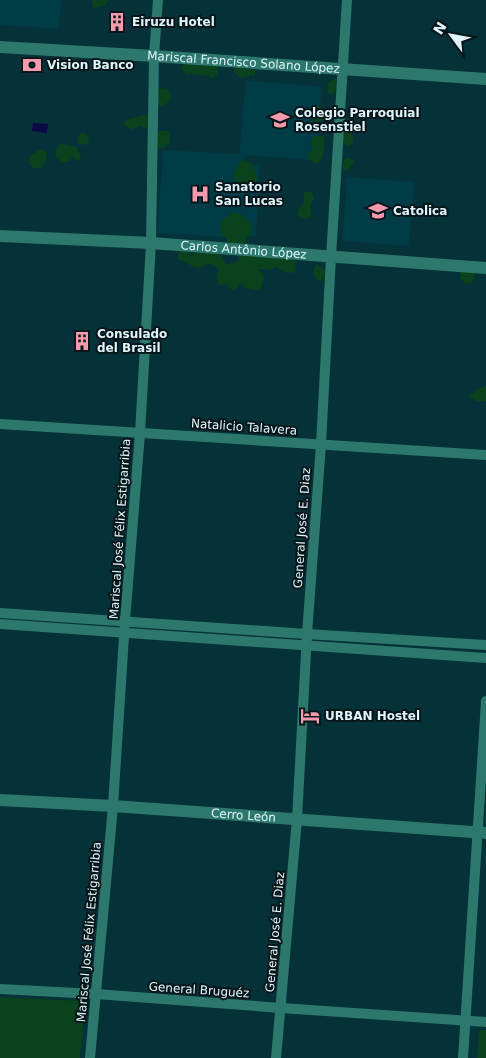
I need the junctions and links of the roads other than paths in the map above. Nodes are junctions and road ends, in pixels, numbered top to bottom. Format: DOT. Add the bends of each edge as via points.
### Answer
graph roads {
  1 [pos="158,0"];
  2 [pos="347,0"];
  3 [pos="0,47"];
  4 [pos="154,56"];
  5 [pos="343,69"];
  6 [pos="486,78"];
  7 [pos="0,236"];
  8 [pos="151,243"];
  9 [pos="331,257"];
  10 [pos="486,268"];
  11 [pos="0,424"];
  12 [pos="140,433"];
  13 [pos="321,444"];
  14 [pos="486,455"];
  15 [pos="0,613"];
  16 [pos="125,621"];
  17 [pos="0,624"];
  18 [pos="209,628"];
  19 [pos="125,633"];
  20 [pos="307,634"];
  21 [pos="209,639"];
  22 [pos="402,640"];
  23 [pos="486,645"];
  24 [pos="306,646"];
  25 [pos="401,652"];
  26 [pos="486,658"];
  27 [pos="486,701"];
  28 [pos="0,800"];
  29 [pos="113,806"];
  30 [pos="297,819"];
  31 [pos="482,833"];
  32 [pos="0,989"];
  33 [pos="96,994"];
  34 [pos="281,1008"];
  35 [pos="466,1020"];
  36 [pos="486,1022"];
  37 [pos="90,1058"];
  38 [pos="276,1058"];
  39 [pos="463,1058"];
  1 -- 4 [label="street, Mariscal José Félix Estigarribia"];
  2 -- 5 [label="street, General José E. Diaz"];
  3 -- 4 [label="street, Mariscal Francisco Solano López"];
  4 -- 5 [label="street, Mariscal Francisco Solano López"];
  4 -- 8 [label="street, Mariscal José Félix Estigarribia"];
  5 -- 6 [label="street, Mariscal Francisco Solano López"];
  5 -- 9 [label="street, General José E. Diaz"];
  7 -- 8 [label="street, Carlos Antônio López"];
  8 -- 9 [label="street, Carlos Antônio López"];
  8 -- 12 [label="street, Mariscal José Félix Estigarribia"];
  9 -- 10 [label="street, Carlos Antônio López"];
  9 -- 13 [label="street, General José E. Diaz"];
  11 -- 12 [label="street, Natalicio Talavera"];
  12 -- 13 [label="street, Natalicio Talavera"];
  12 -- 16 [label="street, Mariscal José Félix Estigarribia"];
  13 -- 14 [label="street, Natalicio Talavera"];
  13 -- 20 [label="street, General José E. Diaz"];
  15 -- 16 [label="street"];
  16 -- 18 [label="street"];
  16 -- 19 [label="street, Mariscal José Félix Estigarribia"];
  17 -- 19 [label="street"];
  18 -- 20 [label="street"];
  18 -- 21 [label="street"];
  19 -- 21 [label="street"];
  19 -- 29 [label="street, Mariscal José Félix Estigarribia"];
  20 -- 22 [label="street"];
  20 -- 24 [label="street, General José E. Diaz"];
  21 -- 24 [label="street"];
  22 -- 23 [label="street"];
  22 -- 25 [label="street"];
  24 -- 25 [label="street"];
  24 -- 30 [label="street, General José E. Diaz"];
  25 -- 26 [label="street"];
  27 -- 31 [label="street"];
  28 -- 29 [label="street, Cerro León"];
  29 -- 30 [label="street, Cerro León"];
  29 -- 33 [label="street, Mariscal José Félix Estigarribia"];
  30 -- 31 [label="street, Cerro León"];
  30 -- 34 [label="street, General José E. Diaz"];
  31 -- 35 [label="street"];
  32 -- 33 [label="street, General Bruguéz"];
  33 -- 34 [label="street, General Bruguéz"];
  33 -- 37 [label="street, Mariscal José Félix Estigarribia"];
  34 -- 35 [label="street, General Bruguéz"];
  34 -- 38 [label="street, General José E. Diaz"];
  35 -- 36 [label="street, General Bruguéz"];
  35 -- 39 [label="street"];
}
